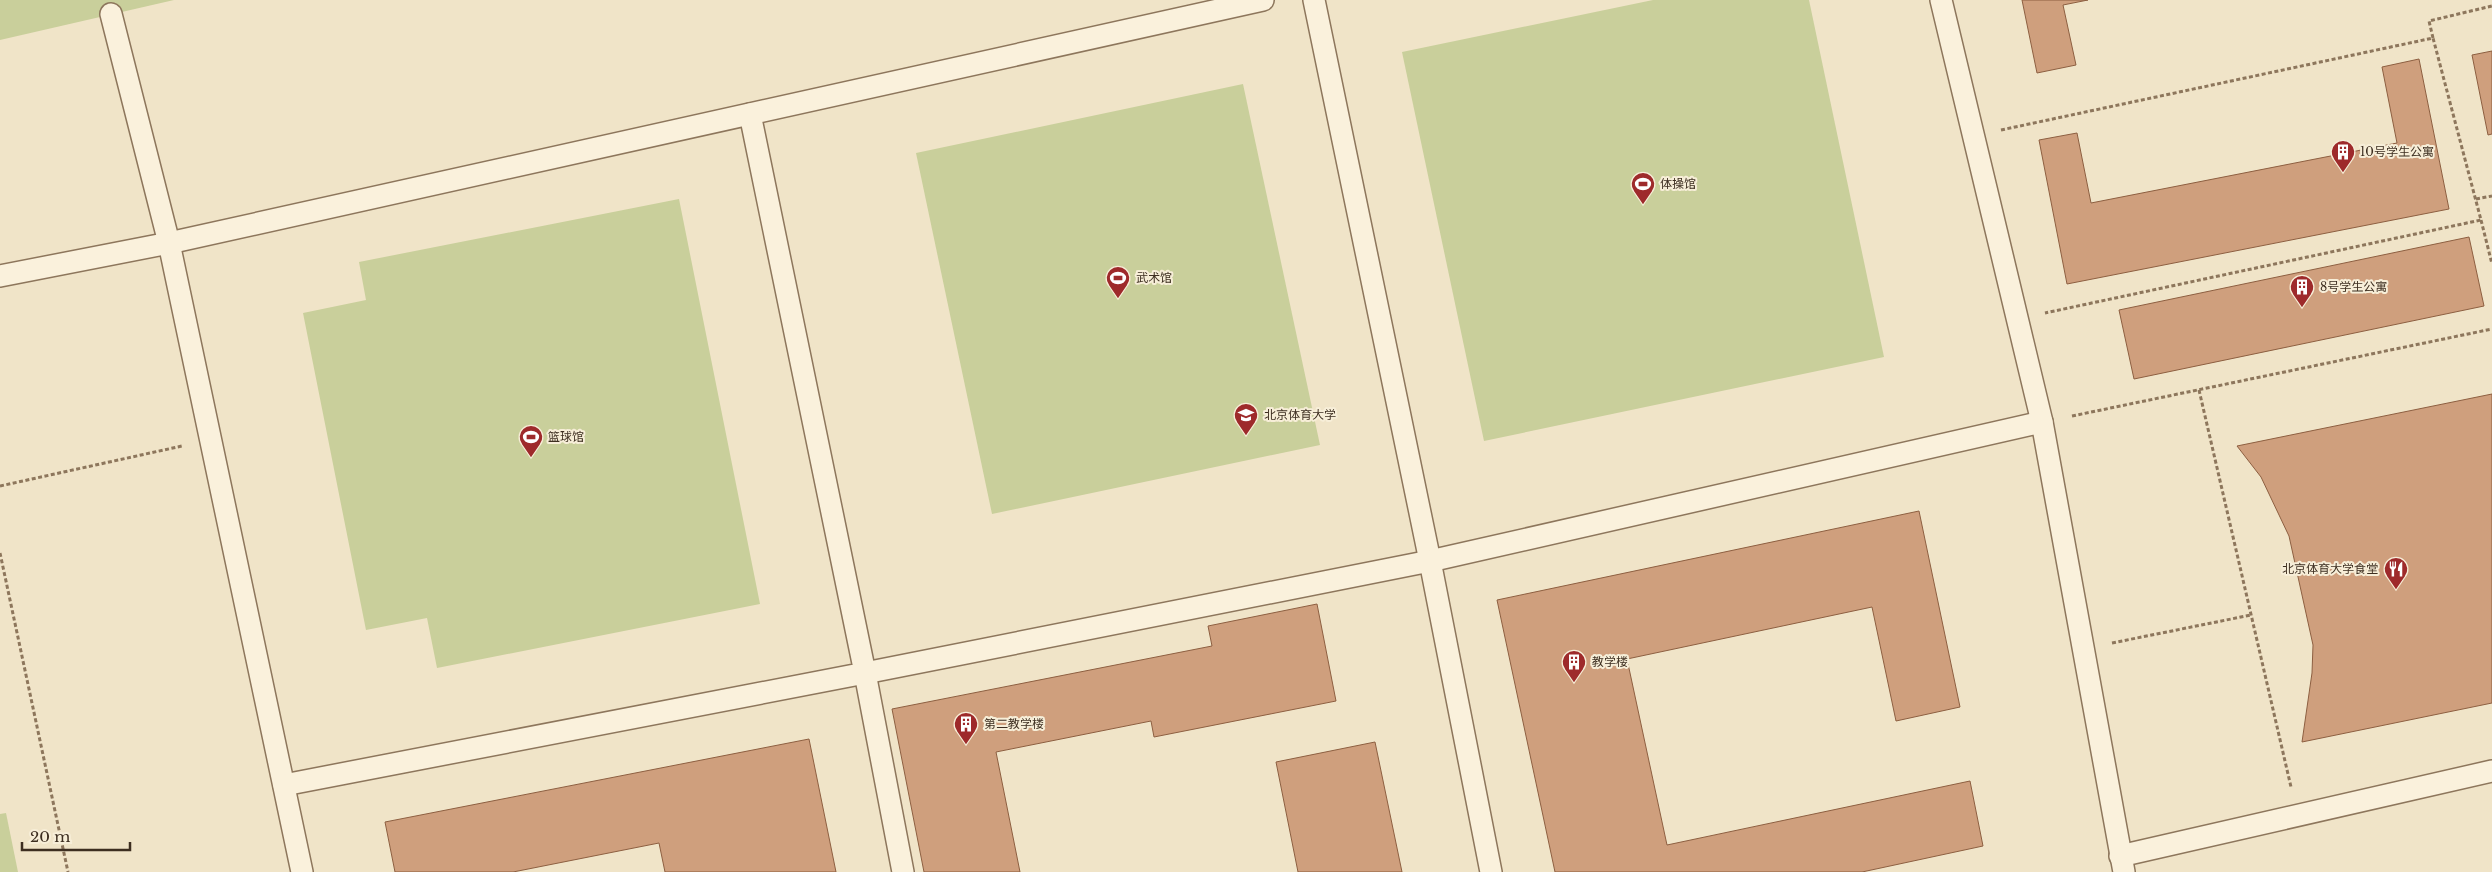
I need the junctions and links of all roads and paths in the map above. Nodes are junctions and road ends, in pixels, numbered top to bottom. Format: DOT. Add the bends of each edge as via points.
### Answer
graph roads {
  1 [pos="1263,0"];
  2 [pos="1314,0"];
  3 [pos="1941,0"];
  4 [pos="2492,6"];
  5 [pos="111,14"];
  6 [pos="2433,38"];
  7 [pos="750,114"];
  8 [pos="1974,136"];
  9 [pos="2492,196"];
  10 [pos="2476,200"];
  11 [pos="2481,220"];
  12 [pos="169,243"];
  13 [pos="2492,264"];
  14 [pos="0,276"];
  15 [pos="2017,319"];
  16 [pos="2492,329"];
  17 [pos="2199,390"];
  18 [pos="2042,422"];
  19 [pos="210,439"];
  20 [pos="0,486"];
  21 [pos="0,553"];
  22 [pos="1430,561"];
  23 [pos="2251,615"];
  24 [pos="2083,649"];
  25 [pos="864,673"];
  26 [pos="2492,771"];
  27 [pos="284,785"];
  28 [pos="2298,816"];
  29 [pos="2122,864"];
  30 [pos="68,872"];
  31 [pos="302,872"];
  32 [pos="903,872"];
  33 [pos="1491,872"];
  1 -- 7 [label="lane"];
  2 -- 22 [label="lane"];
  3 -- 8 [label="lane"];
  4 -- 6 [label="path" via="2429,21"];
  5 -- 12 [label="lane"];
  6 -- 8 [label="path"];
  6 -- 10 [label="path"];
  7 -- 12 [label="lane"];
  7 -- 25 [label="lane"];
  8 -- 15 [label="lane"];
  9 -- 10 [label="path"];
  10 -- 11 [label="path"];
  11 -- 13 [label="path"];
  11 -- 15 [label="path"];
  12 -- 14 [label="lane"];
  12 -- 19 [label="lane"];
  15 -- 18 [label="lane"];
  16 -- 17 [label="path"];
  17 -- 18 [label="path"];
  17 -- 23 [label="path"];
  18 -- 22 [label="lane"];
  18 -- 24 [label="lane"];
  19 -- 20 [label="path"];
  19 -- 27 [label="lane"];
  21 -- 30 [label="path"];
  22 -- 25 [label="lane"];
  22 -- 33 [label="lane"];
  23 -- 24 [label="path"];
  23 -- 28 [label="path"];
  24 -- 29 [label="lane"];
  25 -- 27 [label="lane"];
  25 -- 32 [label="lane"];
  26 -- 28 [label="lane"];
  27 -- 31 [label="lane"];
  28 -- 29 [label="lane"];
}
